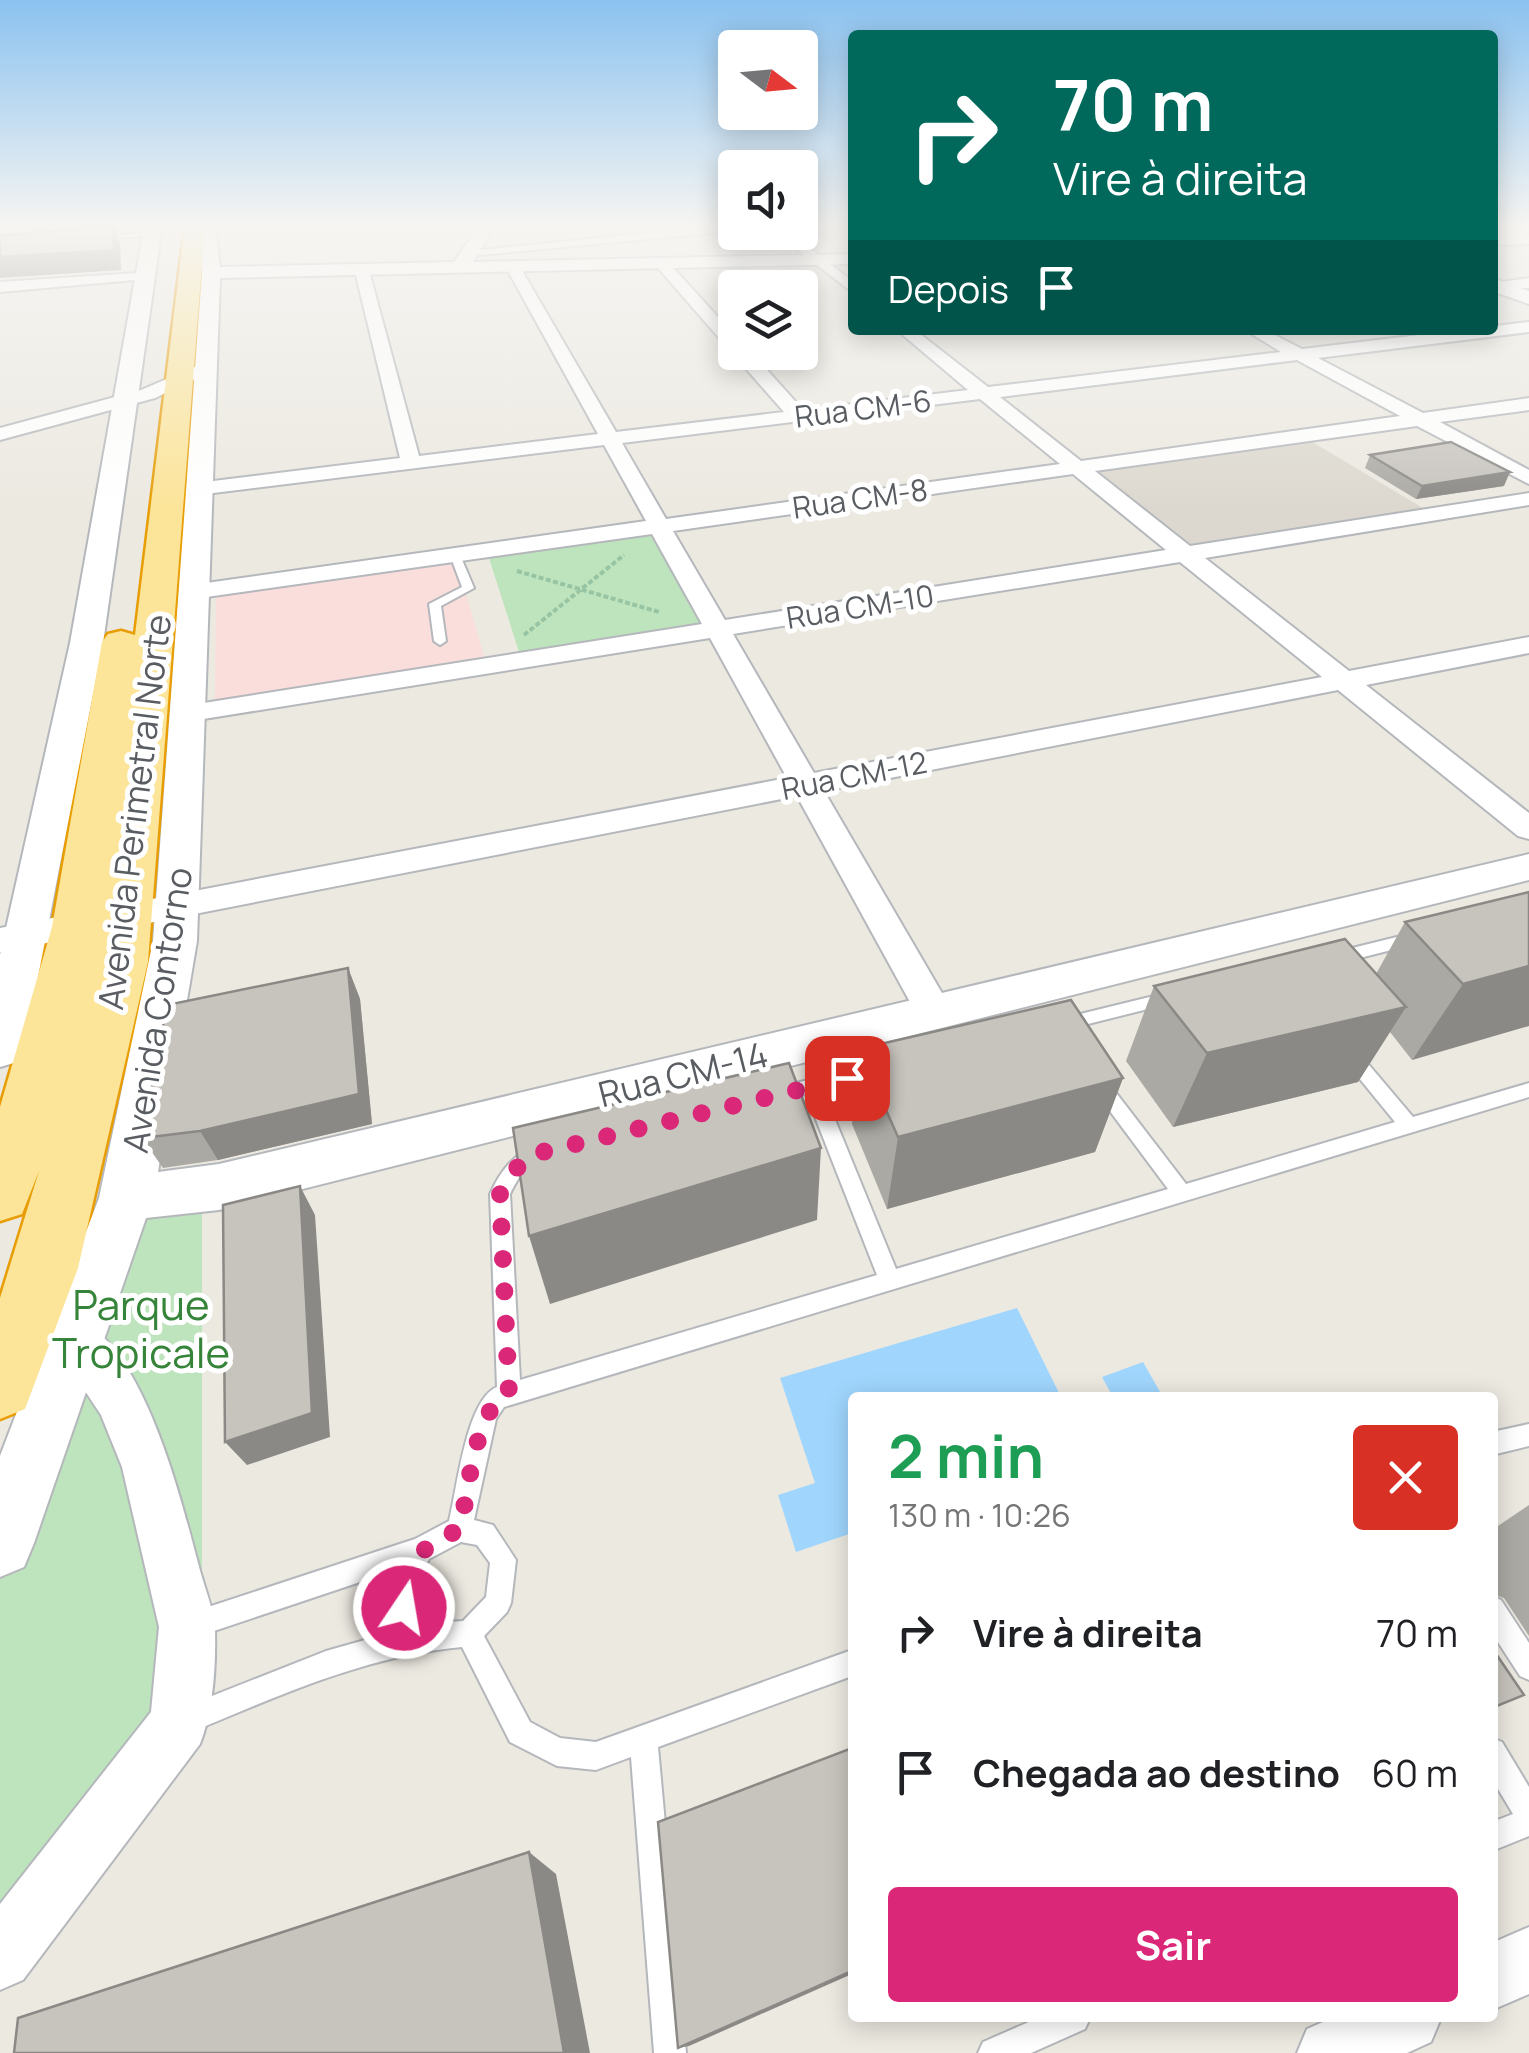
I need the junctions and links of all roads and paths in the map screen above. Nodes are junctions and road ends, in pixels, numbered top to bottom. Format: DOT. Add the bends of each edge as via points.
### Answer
graph roads {
  1 [pos="150,320"];
  2 [pos="163,320"];
  3 [pos="178,320"];
  4 [pos="375,320"];
  5 [pos="543,320"];
  6 [pos="1529,327"];
  7 [pos="1498,331"];
  8 [pos="912,335"];
  9 [pos="1262,335"];
  10 [pos="1464,335"];
  11 [pos="1300,355"];
  12 [pos="757,370"];
  13 [pos="156,391"];
  14 [pos="984,394"];
  15 [pos="1529,404"];
  16 [pos="84,412"];
  17 [pos="798,416"];
  18 [pos="1420,420"];
  19 [pos="0,434"];
  20 [pos="610,439"];
  21 [pos="411,462"];
  22 [pos="1078,468"];
  23 [pos="1529,478"];
  24 [pos="197,490"];
  25 [pos="1529,499"];
  26 [pos="660,526"];
  27 [pos="1186,554"];
  28 [pos="457,555"];
  29 [pos="580,590"];
  30 [pos="192,592"];
  31 [pos="718,629"];
  32 [pos="440,642"];
  33 [pos="1529,645"];
  34 [pos="487,664"];
  35 [pos="1344,681"];
  36 [pos="190,713"];
  37 [pos="805,784"];
  38 [pos="1529,829"];
  39 [pos="1529,867"];
  40 [pos="83,925"];
  41 [pos="1428,935"];
  42 [pos="1319,962"];
  43 [pos="1188,994"];
  44 [pos="934,1012"];
  45 [pos="1053,1033"];
  46 [pos="1345,1048"];
  47 [pos="0,1049"];
  48 [pos="906,1063"];
  49 [pos="1090,1072"];
  50 [pos="812,1086"];
  51 [pos="1529,1090"];
  52 [pos="756,1100"];
  53 [pos="1408,1125"];
  54 [pos="568,1146"];
  55 [pos="1182,1193"];
  56 [pos="0,1194"];
  57 [pos="126,1198"];
  58 [pos="890,1281"];
  59 [pos="73,1338"];
  60 [pos="0,1385"];
  61 [pos="509,1394"];
  62 [pos="1529,1435"];
  63 [pos="1498,1443"];
  64 [pos="460,1529"];
  65 [pos="0,1543"];
  66 [pos="420,1550"];
  67 [pos="1498,1618"];
  68 [pos="187,1627"];
  69 [pos="470,1632"];
  70 [pos="424,1634"];
  71 [pos="848,1665"];
  72 [pos="1529,1667"];
  73 [pos="179,1723"];
  74 [pos="643,1739"];
  75 [pos="1498,1762"];
  76 [pos="1529,1814"];
  77 [pos="1529,1822"];
  78 [pos="1498,1835"];
  79 [pos="0,1957"];
  80 [pos="1529,1960"];
  81 [pos="1498,1974"];
  82 [pos="1065,2022"];
  83 [pos="1398,2022"];
  84 [pos="670,2053"];
  85 [pos="994,2053"];
  86 [pos="1331,2053"];
  1 -- 13 [label="street, Avenida Contorno"];
  2 -- 13 [label="highway, Avenida Perimetral Norte"];
  3 -- 13 [label="highway, Avenida Perimetral Norte"];
  4 -- 21 [label="street"];
  5 -- 20 [label="street"];
  6 -- 7 [label="street, Rua CM-6"];
  8 -- 14 [label="street"];
  9 -- 11 [label="street"];
  10 -- 11 [label="street, Rua CM-6"];
  11 -- 14 [label="street, Rua CM-6"];
  11 -- 18 [label="street"];
  12 -- 17 [label="street"];
  13 -- 16 [label="street"];
  13 -- 24 [label="street, Avenida Contorno"];
  13 -- 40 [label="highway, Avenida Perimetral Norte"];
  14 -- 17 [label="street, Rua CM-6"];
  14 -- 22 [label="street"];
  15 -- 18 [label="street, Rua CM-8"];
  16 -- 19 [label="street"];
  17 -- 20 [label="street, Rua CM-6"];
  18 -- 22 [label="street, Rua CM-8"];
  18 -- 23 [label="street"];
  20 -- 21 [label="street, Rua CM-6"];
  20 -- 26 [label="street"];
  21 -- 24 [label="street, Rua CM-6"];
  22 -- 26 [label="street, Rua CM-8"];
  22 -- 27 [label="street"];
  24 -- 30 [label="street, Avenida Contorno"];
  25 -- 27 [label="street, Rua CM-10"];
  26 -- 28 [label="street, Rua CM-8"];
  26 -- 29 [label="path"];
  26 -- 31 [label="street"];
  27 -- 31 [label="street, Rua CM-10"];
  27 -- 35 [label="street"];
  28 -- 29 [label="path"];
  28 -- 30 [label="street, Rua CM-8"];
  28 -- 32 [label="lane" via="468,588 435,604"];
  29 -- 31 [label="path"];
  29 -- 34 [label="path"];
  30 -- 36 [label="street, Avenida Contorno"];
  31 -- 34 [label="street, Rua CM-10"];
  31 -- 37 [label="street"];
  33 -- 35 [label="street, Rua CM-12"];
  34 -- 36 [label="street, Rua CM-10"];
  35 -- 37 [label="street, Rua CM-12"];
  35 -- 38 [label="street"];
  36 -- 40 [label="street, Avenida Contorno"];
  37 -- 40 [label="street, Rua CM-12"];
  37 -- 44 [label="street"];
  39 -- 44 [label="street, Rua CM-14"];
  40 -- 47 [label="street, Avenida Contorno"];
  40 -- 56 [label="highway, Avenida Perimetral Norte"];
  40 -- 57 [label="street, Avenida Contorno"];
  40 -- 60 [label="highway, Avenida Perimetral Norte" via="99,1066 45,1268"];
  41 -- 42 [label="lane"];
  43 -- 45 [label="lane"];
  44 -- 57 [label="street, Rua CM-14" via="219,1187"];
  46 -- 53 [label="lane"];
  48 -- 50 [label="lane"];
  49 -- 55 [label="lane"];
  50 -- 52 [label="lane"];
  50 -- 58 [label="lane"];
  51 -- 53 [label="lane"];
  53 -- 55 [label="lane"];
  54 -- 61 [label="lane" via="530,1155 500,1194"];
  55 -- 58 [label="lane"];
  57 -- 59 [label="street, Avenida Contorno"];
  58 -- 61 [label="lane"];
  59 -- 65 [label="street, Avenida Contorno"];
  59 -- 68 [label="street" via="119,1400 147,1467"];
  61 -- 64 [label="lane" via="485,1415"];
  62 -- 63 [label="lane"];
  64 -- 66 [label="lane"];
  64 -- 69 [label="lane" via="484,1534 503,1560 498,1603"];
  66 -- 68 [label="lane"];
  66 -- 70 [label="lane" via="404,1580 404,1608"];
  67 -- 72 [label="lane"];
  68 -- 73 [label="street"];
  69 -- 70 [label="lane"];
  69 -- 74 [label="lane" via="520,1732 557,1752 596,1756"];
  70 -- 73 [label="lane"];
  71 -- 74 [label="lane"];
  73 -- 79 [label="street"];
  74 -- 84 [label="lane"];
  75 -- 76 [label="lane"];
  77 -- 78 [label="lane"];
  80 -- 81 [label="street"];
  82 -- 85 [label="lane"];
  83 -- 86 [label="street"];
}
